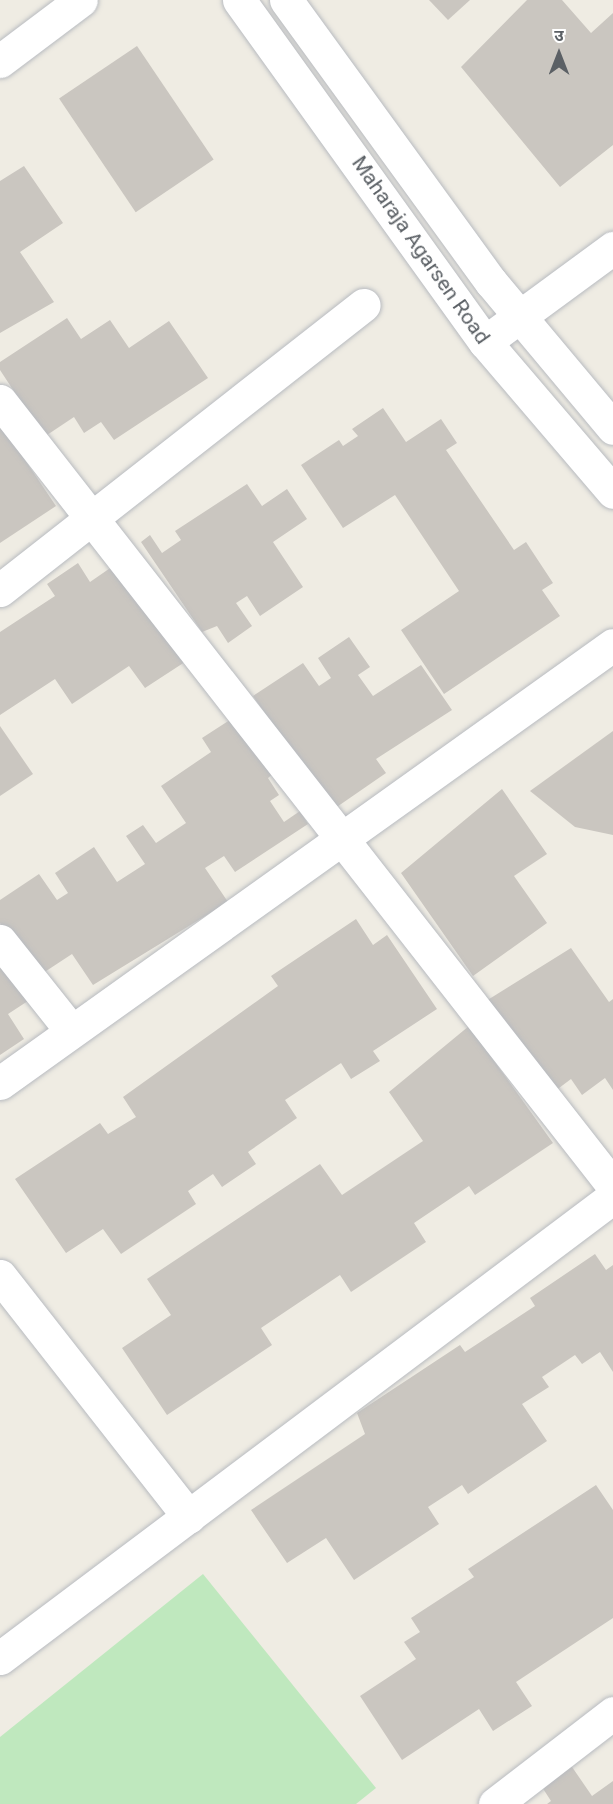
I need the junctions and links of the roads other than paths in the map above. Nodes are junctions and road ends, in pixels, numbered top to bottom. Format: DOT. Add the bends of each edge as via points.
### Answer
graph roads {
  1 [pos="81,0"];
  2 [pos="239,0"];
  3 [pos="286,0"];
  4 [pos="0,61"];
  5 [pos="613,248"];
  6 [pos="364,305"];
  7 [pos="519,318"];
  8 [pos="485,342"];
  9 [pos="0,401"];
  10 [pos="613,428"];
  11 [pos="613,492"];
  12 [pos="92,518"];
  13 [pos="0,590"];
  14 [pos="613,645"];
  15 [pos="343,840"];
  16 [pos="0,940"];
  17 [pos="70,1029"];
  18 [pos="0,1083"];
  19 [pos="613,1186"];
  20 [pos="613,1197"];
  21 [pos="0,1276"];
  22 [pos="189,1516"];
  23 [pos="0,1658"];
  24 [pos="609,1723"];
  25 [pos="495,1804"];
  1 -- 4 [label="street"];
  2 -- 8 [label="street, Maharaja Agarsen Road"];
  3 -- 7 [label="street, Maharaja Agarsen Road"];
  5 -- 7 [label="street"];
  6 -- 12 [label="street"];
  7 -- 8 [label="street"];
  7 -- 10 [label="street, Maharaja Agarsen Road"];
  8 -- 11 [label="street, Maharaja Agarsen Road"];
  9 -- 12 [label="street"];
  12 -- 13 [label="street"];
  12 -- 15 [label="street"];
  14 -- 15 [label="street"];
  15 -- 17 [label="street"];
  15 -- 19 [label="street"];
  16 -- 17 [label="street"];
  17 -- 18 [label="street"];
  20 -- 22 [label="street"];
  21 -- 22 [label="street"];
  22 -- 23 [label="street"];
  24 -- 25 [label="street"];
}
